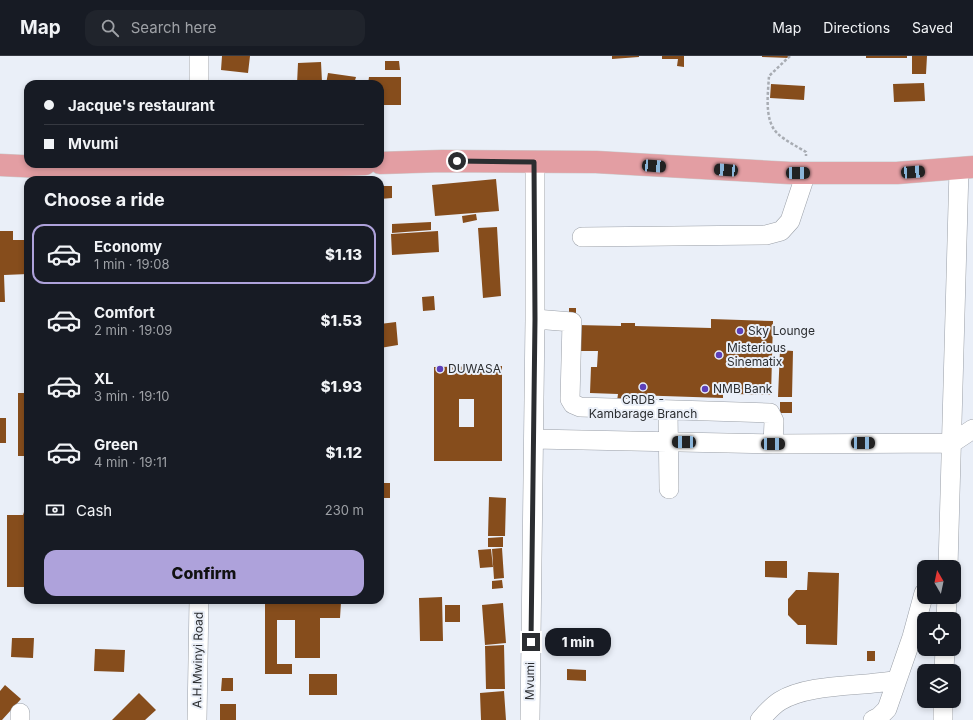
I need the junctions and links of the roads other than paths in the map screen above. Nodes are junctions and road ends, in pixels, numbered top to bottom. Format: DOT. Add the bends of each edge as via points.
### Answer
graph roads {
  1 [pos="199,56"];
  2 [pos="199,80"];
  3 [pos="534,162"];
  4 [pos="384,164"];
  5 [pos="0,165"];
  6 [pos="24,166"];
  7 [pos="63,168"];
  8 [pos="270,168"];
  9 [pos="966,168"];
  10 [pos="198,171"];
  11 [pos="806,173"];
  12 [pos="582,237"];
  13 [pos="535,319"];
  14 [pos="668,410"];
  15 [pos="973,429"];
  16 [pos="534,439"];
  17 [pos="669,442"];
  18 [pos="952,443"];
  19 [pos="773,444"];
  20 [pos="669,489"];
  21 [pos="949,531"];
  22 [pos="937,560"];
  23 [pos="948,560"];
  24 [pos="198,604"];
  25 [pos="921,604"];
  26 [pos="897,680"];
  27 [pos="943,708"];
  28 [pos="197,720"];
  29 [pos="530,720"];
  30 [pos="760,720"];
  31 [pos="874,720"];
  32 [pos="943,720"];
  1 -- 2 [label="street"];
  3 -- 4 [label="main road" via="442,161"];
  3 -- 11 [label="main road" via="596,162"];
  3 -- 13 [label="street, Mvumi"];
  5 -- 6 [label="main road"];
  7 -- 10 [label="main road"];
  8 -- 10 [label="main road"];
  9 -- 11 [label="main road" via="897,173"];
  9 -- 18 [label="street"];
  11 -- 12 [label="street" via="790,221 781,231 766,235"];
  13 -- 14 [label="street" via="572,322 570,399 573,404 580,407"];
  13 -- 16 [label="street, Mvumi"];
  14 -- 17 [label="street"];
  14 -- 19 [label="street" via="770,413 774,421"];
  15 -- 18 [label="street"];
  16 -- 17 [label="street"];
  16 -- 29 [label="street, Mvumi"];
  17 -- 19 [label="street"];
  17 -- 20 [label="street"];
  18 -- 19 [label="street"];
  18 -- 21 [label="street"];
  21 -- 22 [label="street"];
  21 -- 23 [label="street"];
  24 -- 28 [label="street, A.H.Mwinyi Road"];
  25 -- 26 [label="street"];
  26 -- 30 [label="street" via="796,694 773,706"];
  26 -- 31 [label="street" via="887,709"];
  27 -- 32 [label="street"];
}
